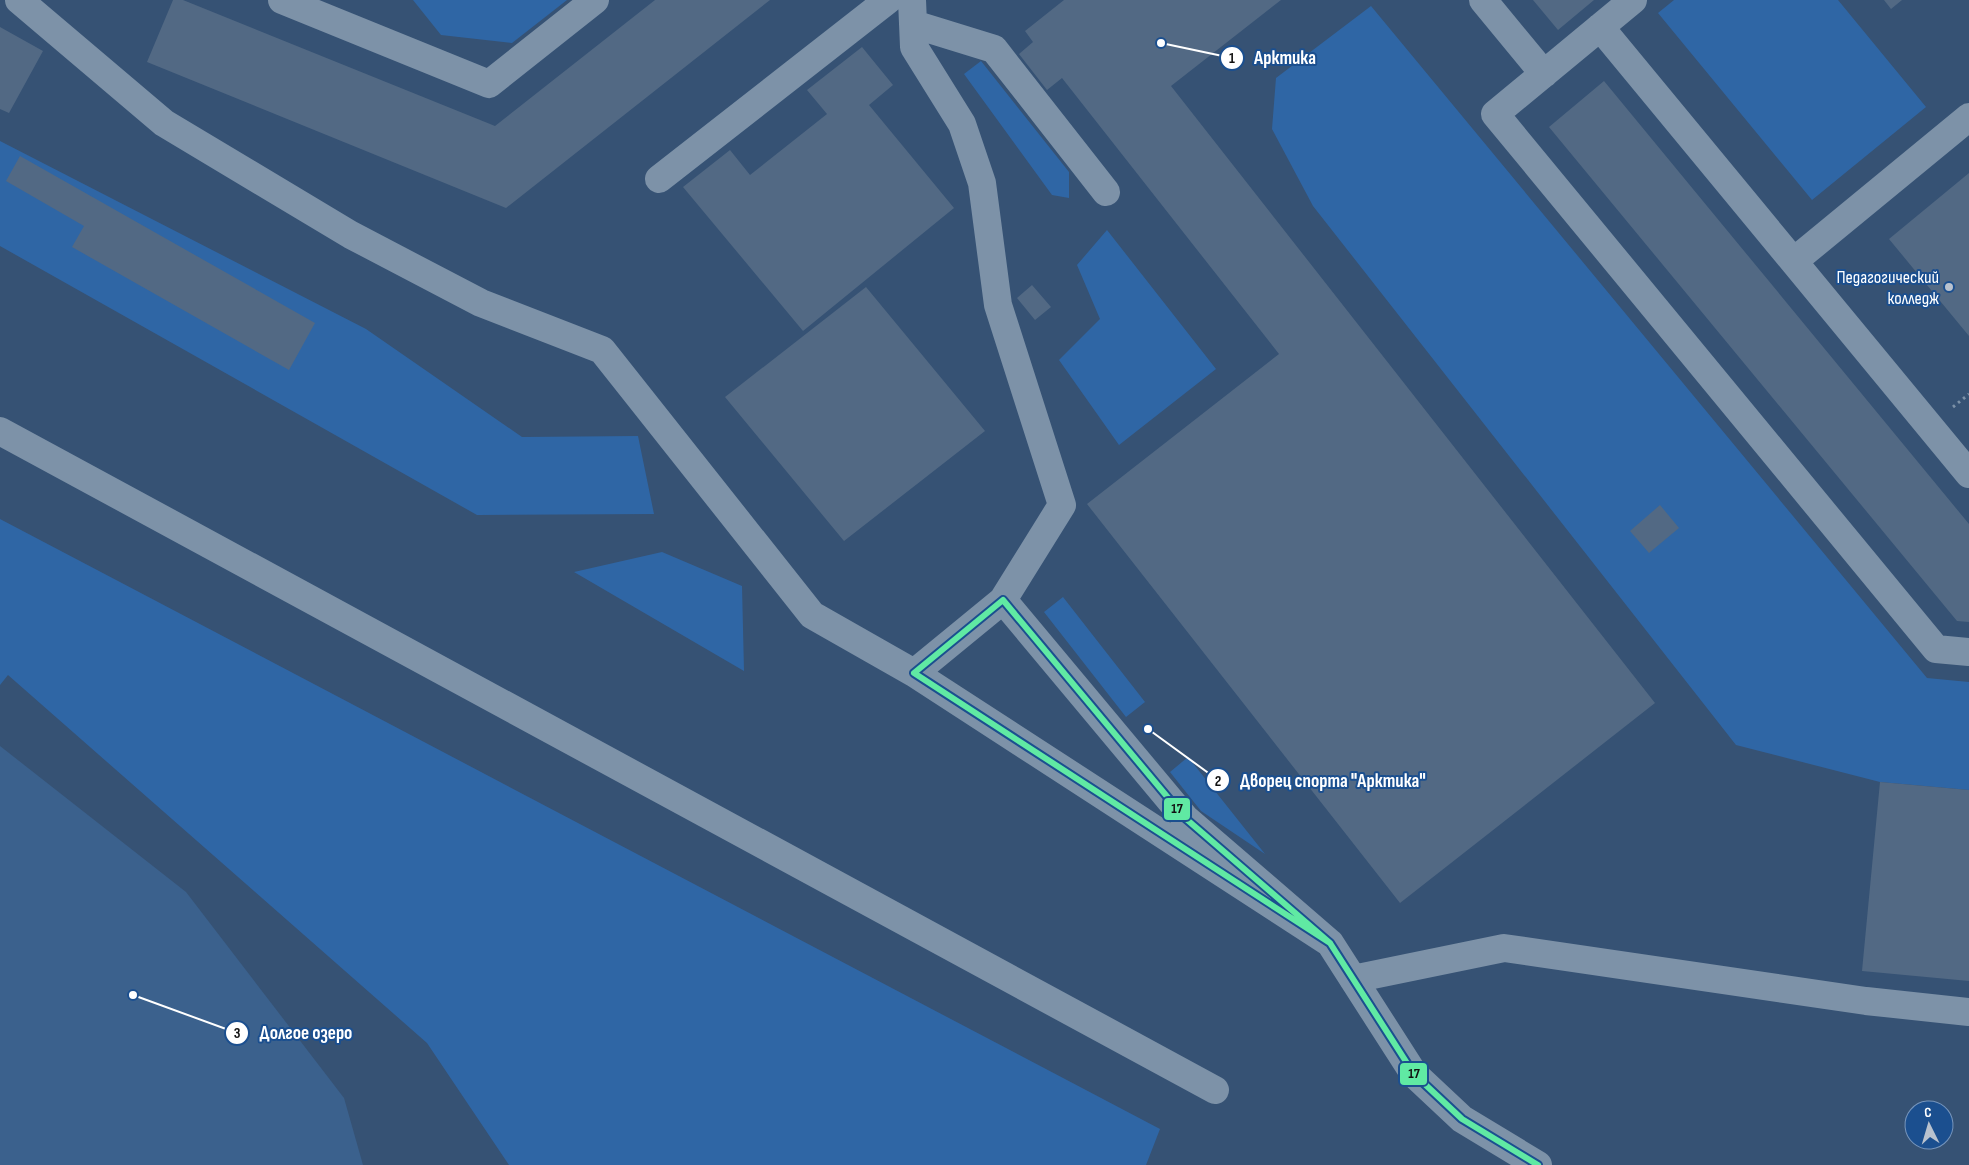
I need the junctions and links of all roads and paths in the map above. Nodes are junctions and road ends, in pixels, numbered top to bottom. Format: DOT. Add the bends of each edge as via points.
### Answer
graph roads {
  1 [pos="19,0"];
  2 [pos="282,0"];
  3 [pos="595,0"];
  4 [pos="888,0"];
  5 [pos="1483,0"];
  6 [pos="1633,0"];
  7 [pos="913,12"];
  8 [pos="1600,27"];
  9 [pos="1544,74"];
  10 [pos="1969,117"];
  11 [pos="660,179"];
  12 [pos="1106,192"];
  13 [pos="1794,261"];
  14 [pos="0,431"];
  15 [pos="1969,474"];
  16 [pos="1003,600"];
  17 [pos="1969,652"];
  18 [pos="914,673"];
  19 [pos="1330,943"];
  20 [pos="1353,979"];
  21 [pos="1969,1012"];
  22 [pos="1215,1090"];
  23 [pos="1538,1165"];
  1 -- 18 [label="street" via="164,123 351,235 481,303 602,350 812,615"];
  2 -- 3 [label="street" via="489,84"];
  4 -- 11 [label="street"];
  5 -- 9 [label="street"];
  6 -- 8 [label="street"];
  7 -- 12 [label="street" via="994,49"];
  7 -- 16 [label="street" via="914,47 962,124 982,183 998,305 1062,505"];
  8 -- 9 [label="street"];
  8 -- 13 [label="street"];
  9 -- 17 [label="street" via="1495,114 1936,649"];
  10 -- 13 [label="street"];
  13 -- 15 [label="street"];
  14 -- 22 [label="street"];
  16 -- 18 [label="street"];
  16 -- 19 [label="street" via="1184,818"];
  18 -- 19 [label="street"];
  19 -- 20 [label="street"];
  20 -- 21 [label="street" via="1504,948 1866,1001"];
  20 -- 23 [label="street" via="1414,1074 1462,1120"];
}
